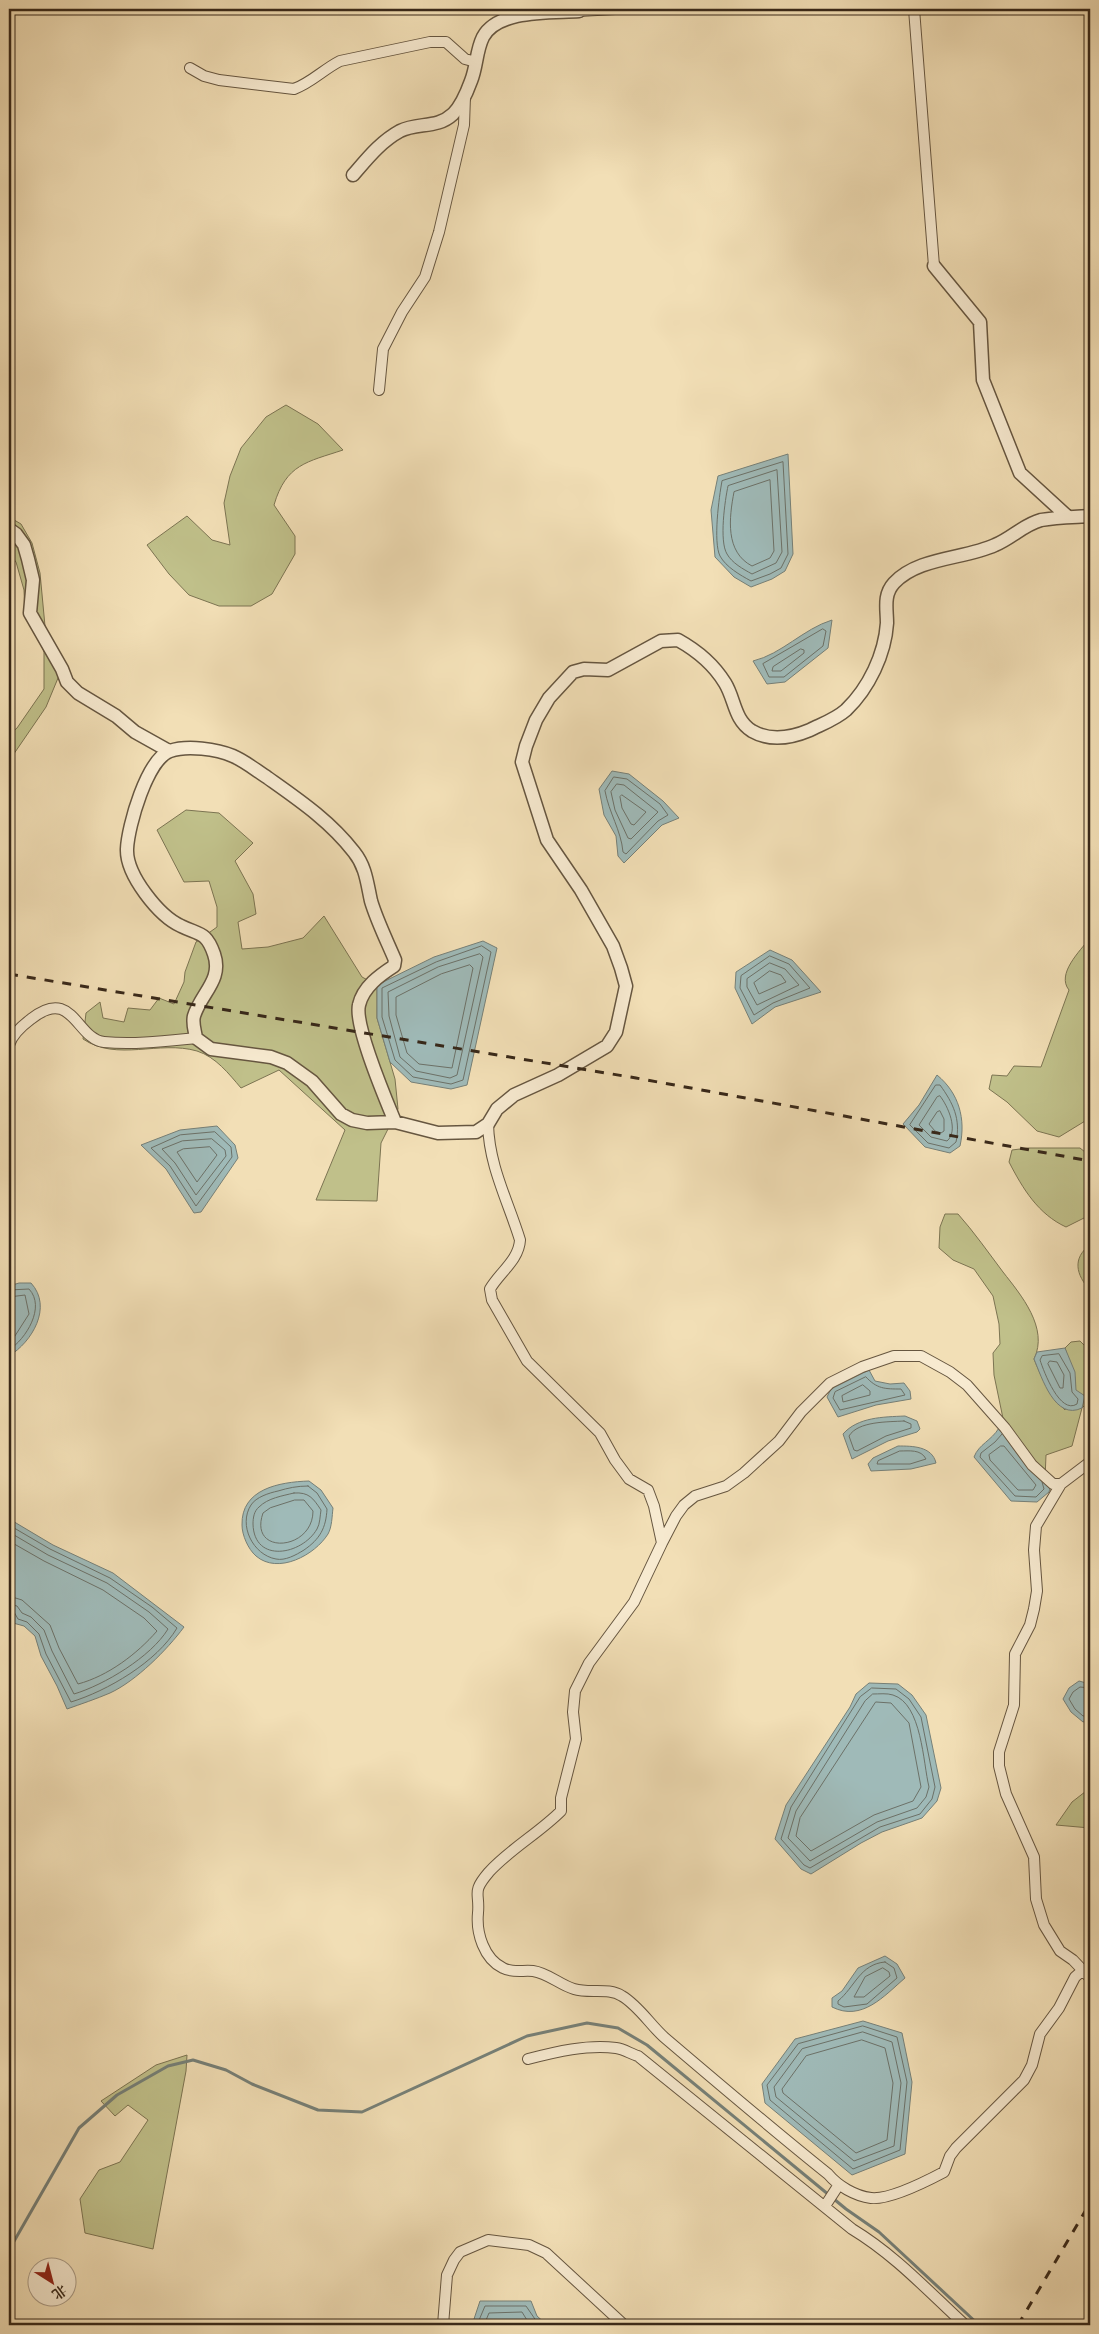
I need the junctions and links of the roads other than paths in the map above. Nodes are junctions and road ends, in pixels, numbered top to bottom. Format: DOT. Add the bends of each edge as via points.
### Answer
graph roads {
  1 [pos="615,9"];
  2 [pos="914,9"];
  3 [pos="579,11"];
  4 [pos="476,62"];
  5 [pos="190,68"];
  6 [pos="465,96"];
  7 [pos="353,175"];
  8 [pos="934,266"];
  9 [pos="379,390"];
  10 [pos="1090,516"];
  11 [pos="1068,517"];
  12 [pos="9,529"];
  13 [pos="169,751"];
  14 [pos="196,1038"];
  15 [pos="9,1045"];
  16 [pos="395,1122"];
  17 [pos="488,1124"];
  18 [pos="1090,1462"];
  19 [pos="1061,1484"];
  20 [pos="662,1543"];
  21 [pos="1083,1970"];
  22 [pos="1090,1978"];
  23 [pos="528,2060"];
  24 [pos="838,2186"];
  25 [pos="825,2206"];
  26 [pos="443,2325"];
  27 [pos="624,2325"];
  28 [pos="965,2325"];
  1 -- 3 [label="street"];
  2 -- 8 [label="street"];
  3 -- 4 [label="street" via="519,15 504,20 485,34"];
  4 -- 5 [label="street" via="465,59 446,42 430,42 340,61 294,89 219,80"];
  4 -- 6 [label="street"];
  6 -- 7 [label="street" via="453,114 439,124 401,131 376,148"];
  6 -- 9 [label="street" via="462,132 439,232 425,277 383,349"];
  8 -- 11 [label="street" via="980,322 983,380 1020,473"];
  10 -- 11 [label="street"];
  11 -- 17 [label="street" via="1034,523 996,545 955,555 902,576 886,596 884,642 879,660 861,693 845,711 805,732 771,739 751,731 737,716 725,683 703,658 678,640 662,641 608,670 573,672 560,684 536,720 522,762 547,840 613,946 626,986 616,1032 606,1046 558,1075 514,1095 496,1109"];
  12 -- 13 [label="street" via="24,545 28,559 33,580 30,613 67,682 135,732"];
  13 -- 14 [label="street" via="144,783 136,802 127,850 132,871 142,888 164,914 208,939 214,955 216,968 211,988 194,1016"];
  13 -- 16 [label="street" via="210,750 233,756 321,816 355,853 367,875 371,901 395,960 394,966 376,979 358,1006 362,1029"];
  14 -- 15 [label="street" via="102,1042 63,1010 51,1008 39,1012 25,1024"];
  14 -- 16 [label="street" via="211,1049 271,1057 287,1063 312,1080 341,1114 352,1120"];
  16 -- 17 [label="street" via="438,1133 476,1132"];
  17 -- 20 [label="street" via="495,1168 520,1240 520,1250 490,1289 492,1300 527,1361 600,1433 629,1479 648,1490"];
  18 -- 19 [label="street"];
  19 -- 20 [label="street" via="1053,1484 1046,1479 967,1385 921,1356 894,1356 830,1383 801,1412 779,1441 744,1473 726,1486 695,1496 684,1505"];
  19 -- 21 [label="street" via="1036,1526 1037,1591 1030,1625 1015,1654 1014,1705 999,1752 999,1766 1006,1794 1034,1857 1036,1899 1044,1925 1060,1951"];
  20 -- 24 [label="street" via="634,1602 589,1664 575,1691 576,1739 561,1810 490,1872 476,1893 476,1922 480,1938 492,1961 504,1969 533,1971 572,1989 607,1991 622,1996 659,2033 828,2174"];
  21 -- 22 [label="street"];
  21 -- 24 [label="street" via="1075,1977 1059,2008 1040,2034 1032,2065 1024,2080 956,2148 944,2172 918,2185 871,2198"];
  23 -- 25 [label="street" via="562,2050 617,2048 638,2056"];
  24 -- 25 [label="street"];
  25 -- 28 [label="street" via="852,2229 881,2246"];
  26 -- 27 [label="street" via="447,2275 454,2260 465,2249 488,2240 522,2243 546,2253"];
}
